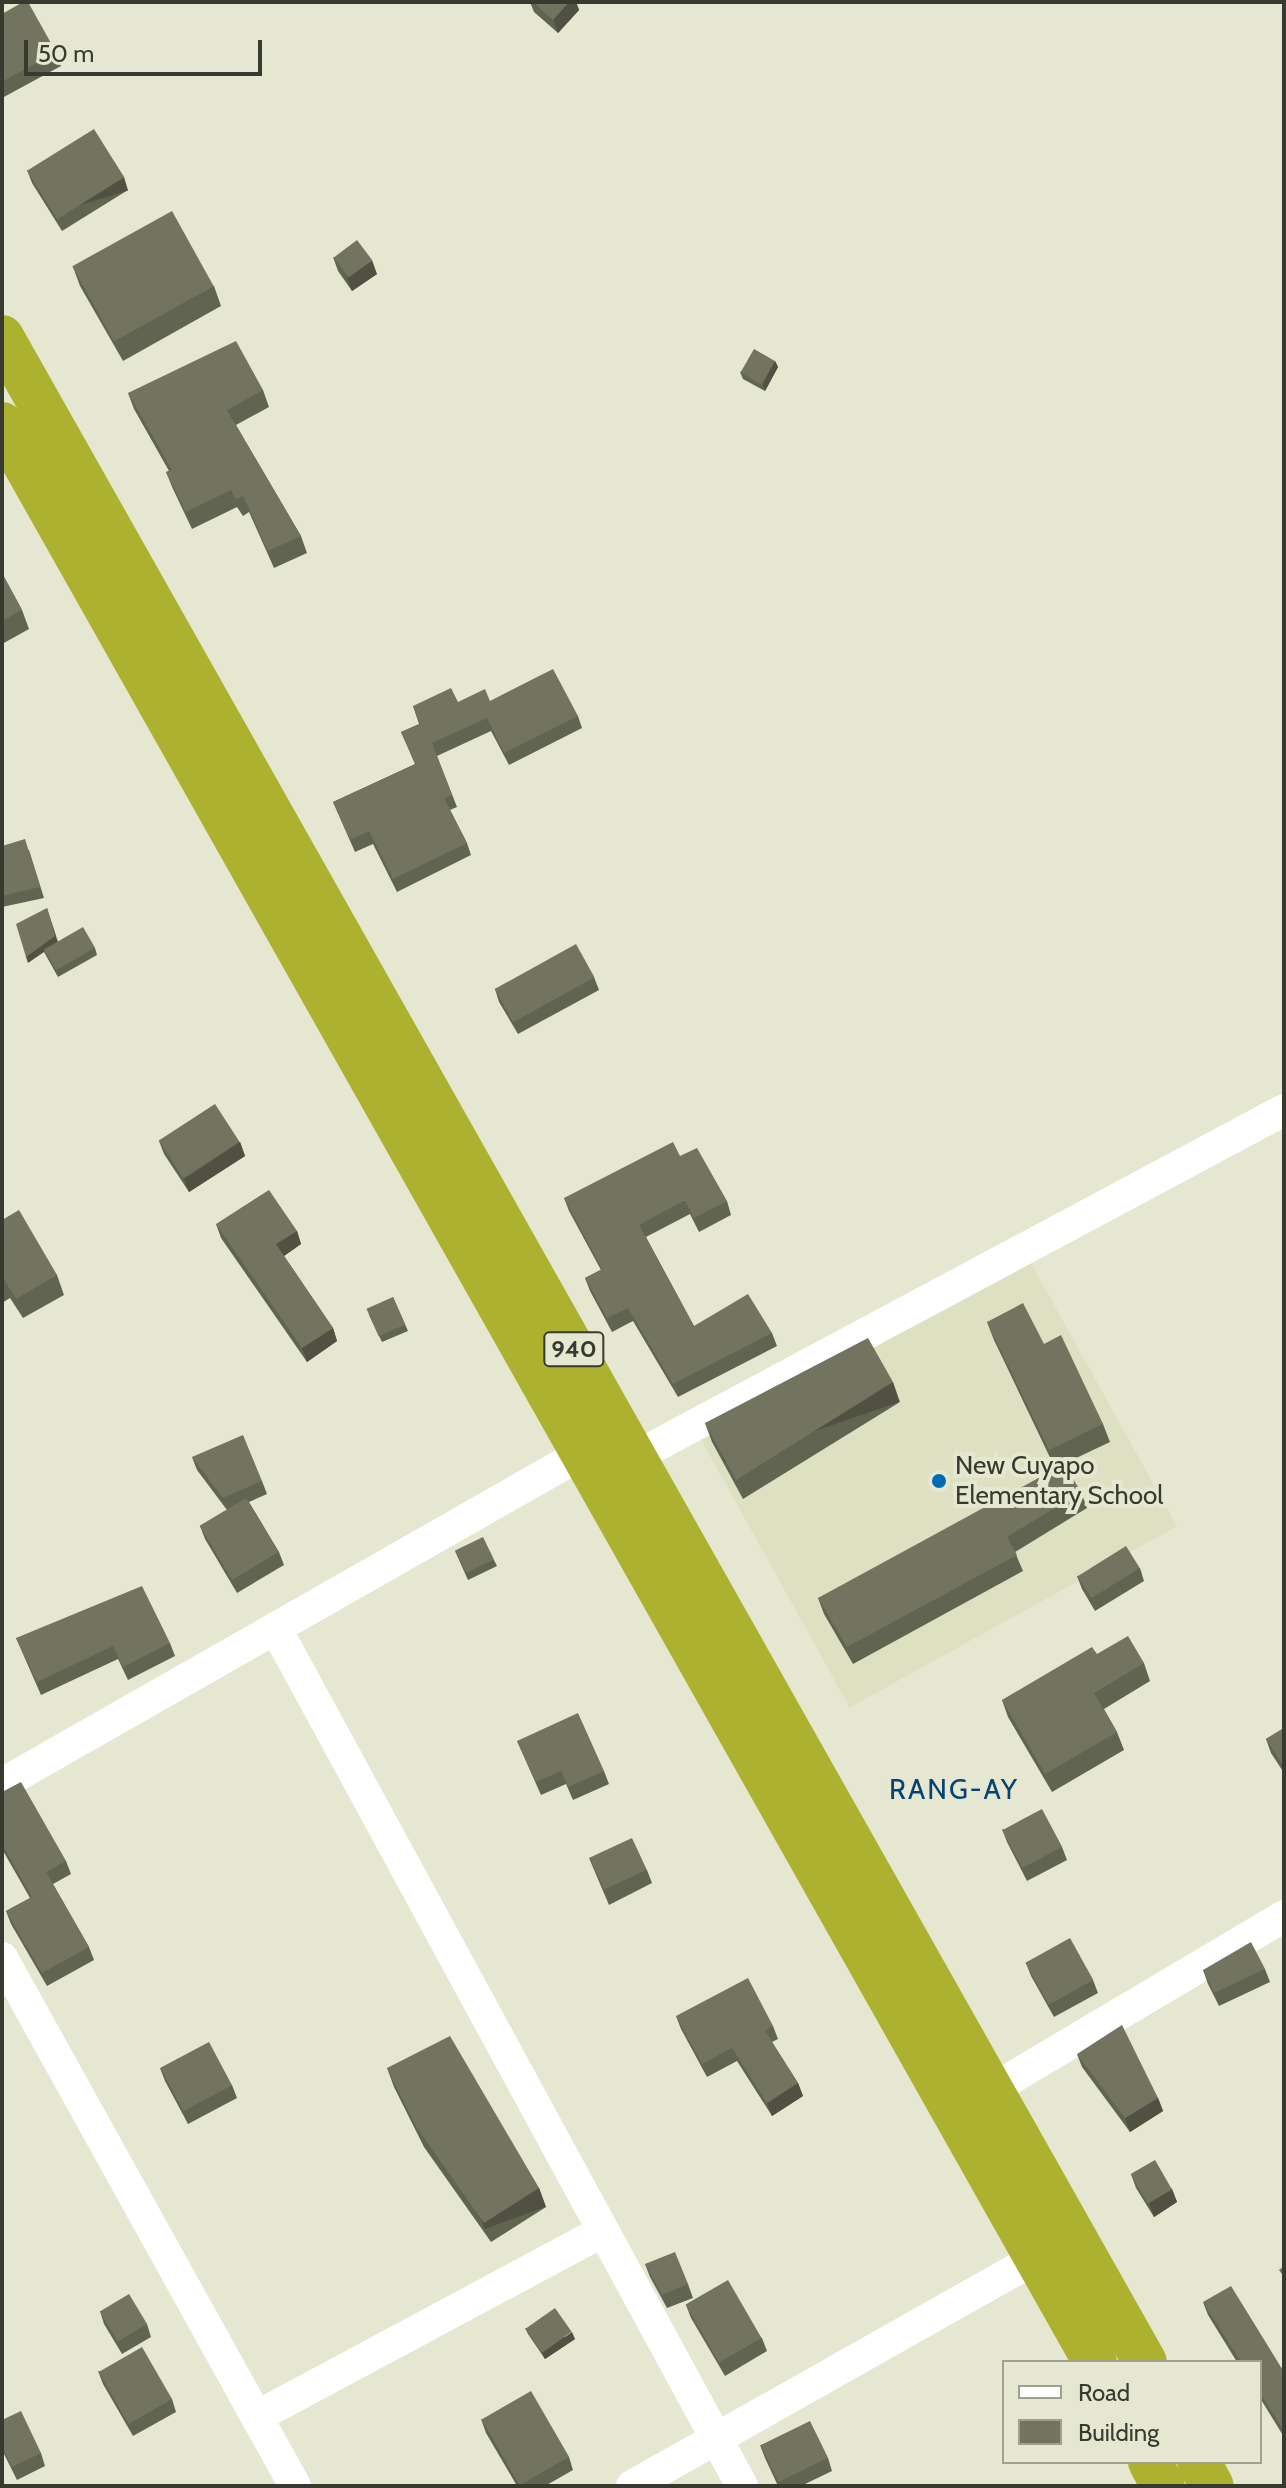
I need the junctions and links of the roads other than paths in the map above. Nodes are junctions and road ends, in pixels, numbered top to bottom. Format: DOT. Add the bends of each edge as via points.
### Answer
graph roads {
  1 [pos="2,337"];
  2 [pos="2,424"];
  3 [pos="1284,1110"];
  4 [pos="583,1453"];
  5 [pos="635,1457"];
  6 [pos="276,1629"];
  7 [pos="2,1784"];
  8 [pos="1284,1916"];
  9 [pos="2,1958"];
  10 [pos="993,2089"];
  11 [pos="602,2232"];
  12 [pos="1038,2257"];
  13 [pos="1094,2360"];
  14 [pos="1144,2360"];
  15 [pos="260,2415"];
  16 [pos="716,2439"];
  17 [pos="1151,2464"];
  18 [pos="1200,2464"];
  19 [pos="295,2486"];
  20 [pos="632,2486"];
  21 [pos="742,2486"];
  22 [pos="1163,2486"];
  23 [pos="1212,2486"];
  1 -- 5 [label="highway, 940"];
  2 -- 4 [label="highway, 940"];
  3 -- 5 [label="street"];
  4 -- 6 [label="street"];
  4 -- 12 [label="highway, 940"];
  5 -- 10 [label="highway, 940"];
  6 -- 7 [label="street"];
  6 -- 11 [label="street"];
  8 -- 10 [label="street"];
  9 -- 15 [label="street"];
  10 -- 14 [label="highway, 940"];
  11 -- 15 [label="street"];
  11 -- 16 [label="street"];
  12 -- 13 [label="highway, 940"];
  12 -- 16 [label="street"];
  15 -- 19 [label="street"];
  16 -- 20 [label="street"];
  16 -- 21 [label="street"];
  17 -- 22 [label="highway"];
  18 -- 23 [label="highway"];
}
